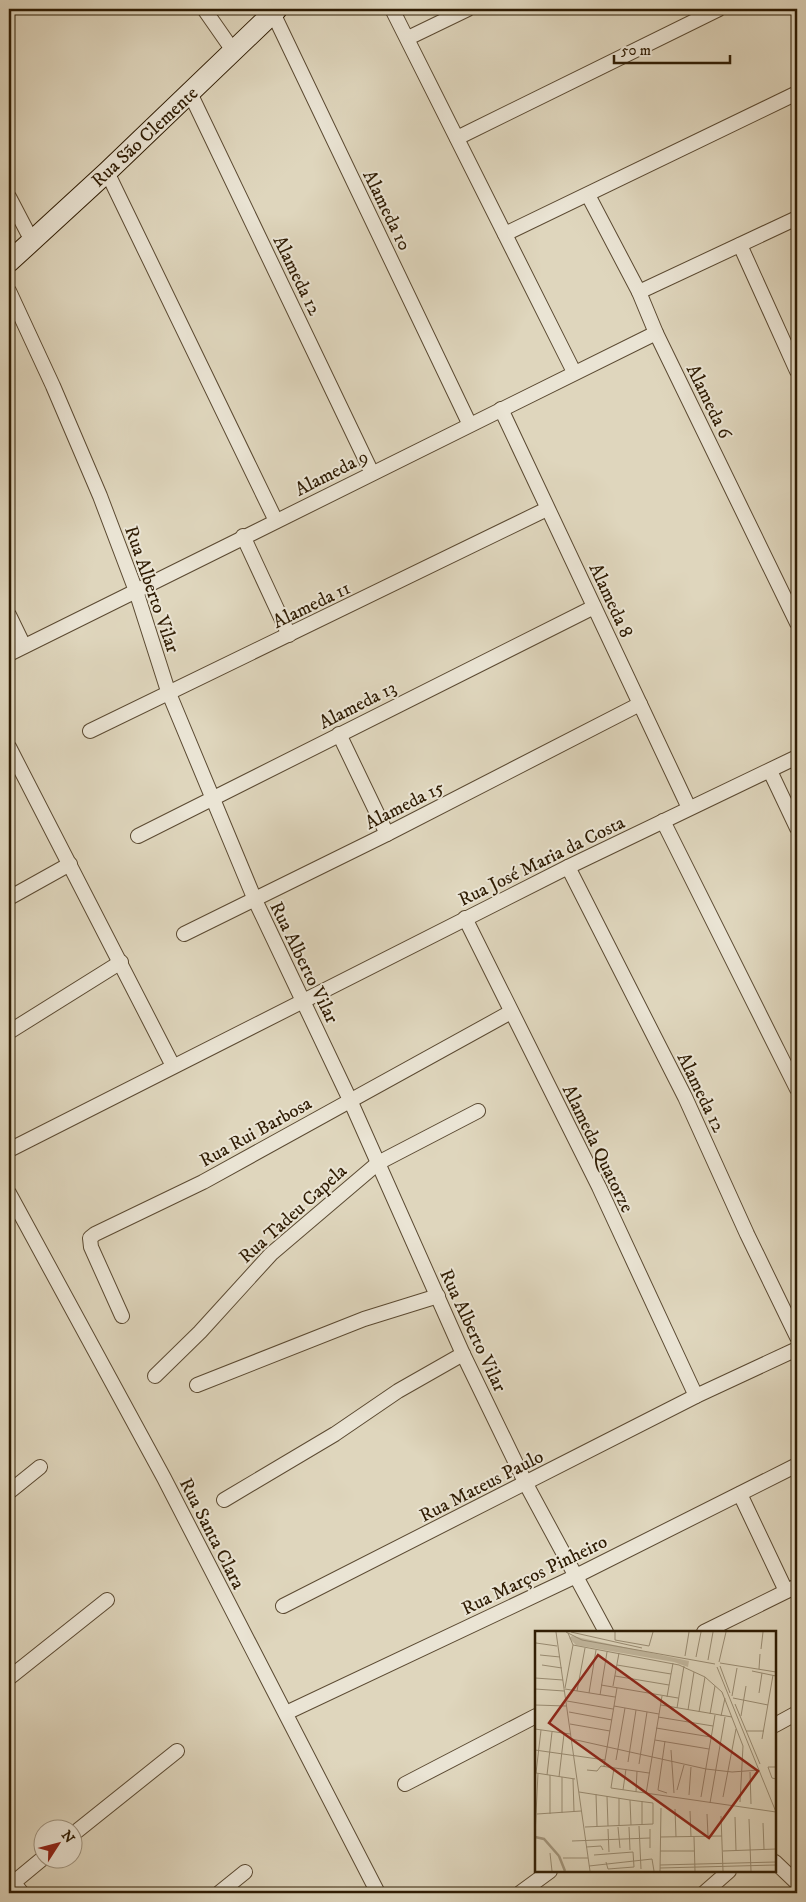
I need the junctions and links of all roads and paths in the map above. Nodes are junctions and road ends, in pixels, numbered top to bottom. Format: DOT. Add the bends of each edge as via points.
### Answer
graph roads {
  1 [pos="204,9"];
  2 [pos="392,9"];
  3 [pos="468,9"];
  4 [pos="719,9"];
  5 [pos="275,11"];
  6 [pos="408,38"];
  7 [pos="234,52"];
  8 [pos="190,93"];
  9 [pos="797,93"];
  10 [pos="457,138"];
  11 [pos="107,172"];
  12 [pos="588,195"];
  13 [pos="9,197"];
  14 [pos="797,218"];
  15 [pos="505,234"];
  16 [pos="32,241"];
  17 [pos="740,245"];
  18 [pos="9,262"];
  19 [pos="9,291"];
  20 [pos="638,292"];
  21 [pos="656,333"];
  22 [pos="797,371"];
  23 [pos="574,372"];
  24 [pos="500,409"];
  25 [pos="469,424"];
  26 [pos="372,472"];
  27 [pos="547,509"];
  28 [pos="276,521"];
  29 [pos="243,536"];
  30 [pos="136,591"];
  31 [pos="594,607"];
  32 [pos="9,615"];
  33 [pos="797,623"];
  34 [pos="289,635"];
  35 [pos="24,646"];
  36 [pos="9,654"];
  37 [pos="168,691"];
  38 [pos="640,704"];
  39 [pos="90,731"];
  40 [pos="339,734"];
  41 [pos="9,746"];
  42 [pos="797,757"];
  43 [pos="12,761"];
  44 [pos="770,771"];
  45 [pos="212,800"];
  46 [pos="689,808"];
  47 [pos="663,822"];
  48 [pos="797,828"];
  49 [pos="387,834"];
  50 [pos="138,836"];
  51 [pos="70,864"];
  52 [pos="568,867"];
  53 [pos="9,898"];
  54 [pos="254,900"];
  55 [pos="465,918"];
  56 [pos="184,934"];
  57 [pos="121,962"];
  58 [pos="303,999"];
  59 [pos="511,1012"];
  60 [pos="9,1032"];
  61 [pos="173,1066"];
  62 [pos="797,1089"];
  63 [pos="350,1100"];
  64 [pos="478,1111"];
  65 [pos="9,1150"];
  66 [pos="378,1163"];
  67 [pos="9,1193"];
  68 [pos="438,1296"];
  69 [pos="122,1316"];
  70 [pos="797,1337"];
  71 [pos="797,1349"];
  72 [pos="463,1354"];
  73 [pos="155,1376"];
  74 [pos="197,1385"];
  75 [pos="696,1396"];
  76 [pos="797,1464"];
  77 [pos="40,1467"];
  78 [pos="526,1484"];
  79 [pos="9,1492"];
  80 [pos="740,1494"];
  81 [pos="224,1500"];
  82 [pos="574,1577"];
  83 [pos="792,1589"];
  84 [pos="107,1600"];
  85 [pos="283,1606"];
  86 [pos="605,1631"];
  87 [pos="706,1631"];
  88 [pos="9,1678"];
  89 [pos="286,1713"];
  90 [pos="797,1713"];
  91 [pos="535,1717"];
  92 [pos="776,1724"];
  93 [pos="177,1751"];
  94 [pos="405,1784"];
  95 [pos="82,1827"];
  96 [pos="776,1863"];
  97 [pos="32,1868"];
  98 [pos="245,1872"];
  99 [pos="549,1872"];
  100 [pos="727,1872"];
  101 [pos="15,1884"];
  102 [pos="797,1884"];
  103 [pos="219,1893"];
  104 [pos="378,1893"];
  105 [pos="520,1893"];
  106 [pos="704,1893"];
  1 -- 7 [label="street"];
  2 -- 6 [label="street"];
  3 -- 6 [label="street"];
  4 -- 10 [label="street"];
  5 -- 7 [label="main road, Rua São Clemente"];
  5 -- 25 [label="street, Alameda 10"];
  6 -- 10 [label="street"];
  7 -- 8 [label="main road, Rua São Clemente"];
  8 -- 11 [label="main road, Rua São Clemente"];
  8 -- 26 [label="street, Alameda 12"];
  9 -- 12 [label="street"];
  10 -- 15 [label="street"];
  11 -- 16 [label="main road, Rua São Clemente"];
  11 -- 28 [label="street"];
  12 -- 15 [label="street"];
  12 -- 20 [label="street, Alameda 6"];
  13 -- 16 [label="street"];
  14 -- 17 [label="street"];
  15 -- 23 [label="street"];
  16 -- 18 [label="main road, Rua São Clemente"];
  17 -- 20 [label="street"];
  17 -- 22 [label="street"];
  19 -- 30 [label="street, Rua Alberto Vilar" via="100,496"];
  20 -- 21 [label="street, Alameda 6"];
  21 -- 23 [label="street, Alameda 9"];
  21 -- 33 [label="street, Alameda 6"];
  23 -- 24 [label="street, Alameda 9"];
  24 -- 25 [label="street, Alameda 9"];
  24 -- 27 [label="street, Alameda 8"];
  25 -- 26 [label="street, Alameda 9"];
  26 -- 28 [label="street, Alameda 9"];
  27 -- 31 [label="street, Alameda 8"];
  27 -- 34 [label="street, Alameda 11"];
  28 -- 29 [label="street, Alameda 9"];
  29 -- 30 [label="street, Alameda 9"];
  29 -- 34 [label="street"];
  30 -- 35 [label="street, Alameda 9"];
  30 -- 37 [label="street, Rua Alberto Vilar"];
  31 -- 38 [label="street, Alameda 8"];
  31 -- 40 [label="street, Alameda 13"];
  32 -- 35 [label="street"];
  34 -- 37 [label="street, Alameda 11"];
  35 -- 36 [label="street, Alameda 9"];
  37 -- 39 [label="street, Alameda 11"];
  37 -- 45 [label="street, Rua Alberto Vilar"];
  38 -- 46 [label="street, Alameda 8"];
  38 -- 49 [label="street, Alameda 15"];
  40 -- 45 [label="street, Alameda 13"];
  40 -- 49 [label="street"];
  41 -- 43 [label="street"];
  42 -- 44 [label="street, Rua José Maria da Costa"];
  43 -- 51 [label="street"];
  44 -- 46 [label="street, Rua José Maria da Costa"];
  44 -- 48 [label="street"];
  45 -- 50 [label="street, Alameda 13"];
  45 -- 54 [label="street, Rua Alberto Vilar"];
  46 -- 47 [label="street, Rua José Maria da Costa"];
  47 -- 52 [label="street, Rua José Maria da Costa"];
  47 -- 62 [label="street"];
  49 -- 54 [label="street, Alameda 15"];
  51 -- 53 [label="street"];
  51 -- 57 [label="street"];
  52 -- 55 [label="street, Rua José Maria da Costa"];
  52 -- 70 [label="street, Alameda 12" via="685,1097"];
  54 -- 56 [label="street, Alameda 15"];
  54 -- 58 [label="street, Rua Alberto Vilar"];
  55 -- 58 [label="street, Rua José Maria da Costa"];
  55 -- 59 [label="street, Alameda Quatorze"];
  57 -- 60 [label="street"];
  57 -- 61 [label="street"];
  58 -- 61 [label="street, Rua José Maria da Costa"];
  58 -- 63 [label="street, Rua Alberto Vilar"];
  59 -- 63 [label="street, Rua Rui Barbosa"];
  59 -- 75 [label="street, Alameda Quatorze"];
  61 -- 65 [label="street, Rua José Maria da Costa"];
  63 -- 66 [label="street, Rua Alberto Vilar"];
  63 -- 69 [label="street, Rua Rui Barbosa" via="203,1182 90,1238"];
  64 -- 66 [label="street, Rua Tadeu Capela"];
  66 -- 68 [label="street, Rua Alberto Vilar"];
  66 -- 73 [label="street, Rua Tadeu Capela" via="271,1254"];
  67 -- 89 [label="street, Rua Santa Clara" via="26,1229 104,1364"];
  68 -- 72 [label="street, Rua Alberto Vilar"];
  68 -- 74 [label="street" via="364,1319"];
  71 -- 75 [label="street, Rua Mateus Paulo"];
  72 -- 78 [label="street, Rua Alberto Vilar"];
  72 -- 81 [label="street"];
  75 -- 78 [label="street, Rua Mateus Paulo"];
  76 -- 80 [label="street, Rua Marços Pinheiro"];
  77 -- 79 [label="street"];
  78 -- 82 [label="street, Rua Alberto Vilar"];
  78 -- 85 [label="street, Rua Mateus Paulo"];
  80 -- 82 [label="street, Rua Marços Pinheiro"];
  80 -- 83 [label="street"];
  82 -- 86 [label="street, Rua Alberto Vilar"];
  82 -- 89 [label="street, Rua Marços Pinheiro"];
  83 -- 87 [label="street"];
  84 -- 88 [label="street"];
  89 -- 104 [label="street, Rua Santa Clara"];
  90 -- 92 [label="street"];
  91 -- 94 [label="street"];
  93 -- 95 [label="street"];
  96 -- 102 [label="street"];
  97 -- 101 [label="street"];
  98 -- 103 [label="street"];
  99 -- 105 [label="street"];
  100 -- 106 [label="street"];
}
